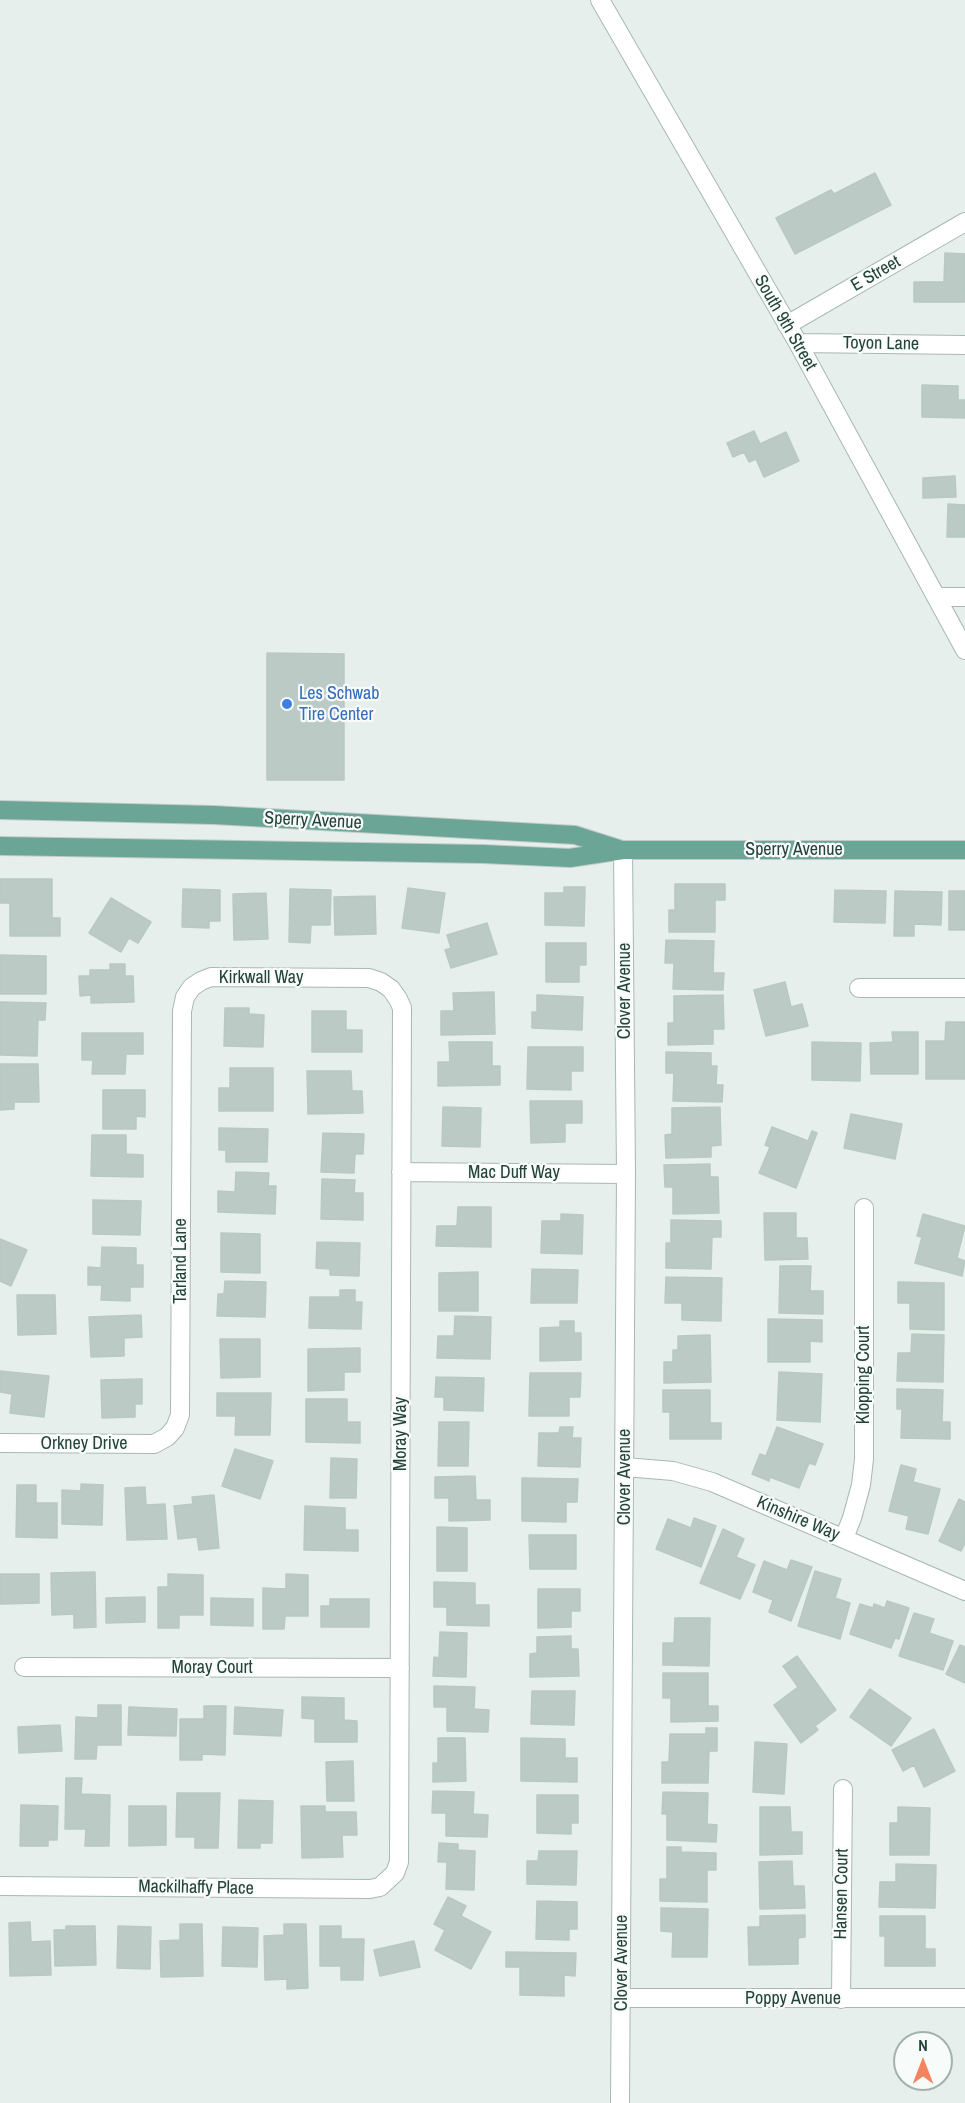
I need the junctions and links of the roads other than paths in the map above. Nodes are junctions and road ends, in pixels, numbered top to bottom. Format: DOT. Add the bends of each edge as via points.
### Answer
graph roads {
  1 [pos="600,0"];
  2 [pos="965,222"];
  3 [pos="787,325"];
  4 [pos="798,343"];
  5 [pos="965,345"];
  6 [pos="936,597"];
  7 [pos="965,597"];
  8 [pos="965,650"];
  9 [pos="0,810"];
  10 [pos="0,846"];
  11 [pos="623,850"];
  12 [pos="965,850"];
  13 [pos="859,988"];
  14 [pos="965,988"];
  15 [pos="391,989"];
  16 [pos="182,1081"];
  17 [pos="401,1172"];
  18 [pos="626,1174"];
  19 [pos="864,1208"];
  20 [pos="167,1437"];
  21 [pos="0,1443"];
  22 [pos="625,1467"];
  23 [pos="844,1538"];
  24 [pos="965,1591"];
  25 [pos="24,1667"];
  26 [pos="400,1668"];
  27 [pos="843,1790"];
  28 [pos="390,1880"];
  29 [pos="0,1886"];
  30 [pos="622,1998"];
  31 [pos="965,1998"];
  32 [pos="841,1999"];
  33 [pos="620,2103"];
  1 -- 3 [label="street, South 9th Street"];
  2 -- 3 [label="street, E Street"];
  3 -- 4 [label="street, South 9th Street"];
  4 -- 5 [label="street, Toyon Lane"];
  4 -- 6 [label="street, South 9th Street"];
  6 -- 7 [label="street"];
  6 -- 8 [label="street, South 9th Street"];
  9 -- 11 [label="main road, Sperry Avenue" via="214,815 574,835"];
  10 -- 11 [label="main road, Sperry Avenue" via="570,858"];
  11 -- 12 [label="main road, Sperry Avenue"];
  11 -- 18 [label="street, Clover Avenue"];
  13 -- 14 [label="street"];
  15 -- 16 [label="street, Kirkwall Way" via="369,978 211,977 201,981 185,998 182,1011"];
  15 -- 17 [label="street, Moray Way" via="402,1008"];
  16 -- 20 [label="street, Tarland Lane" via="180,1415"];
  17 -- 18 [label="street, Mac Duff Way"];
  17 -- 26 [label="street, Moray Way"];
  18 -- 22 [label="street, Clover Avenue"];
  19 -- 23 [label="street, Klopping Court" via="864,1460 861,1485"];
  20 -- 21 [label="street, Orkney Drive" via="154,1444"];
  22 -- 23 [label="street, Kinshire Way" via="673,1471 712,1482"];
  22 -- 30 [label="street, Clover Avenue"];
  23 -- 24 [label="street, Kinshire Way"];
  25 -- 26 [label="street, Moray Court"];
  26 -- 28 [label="street, Moray Way" via="399,1862"];
  27 -- 32 [label="street, Hansen Court"];
  28 -- 29 [label="street, Mackilhaffy Place" via="370,1889"];
  30 -- 32 [label="street, Poppy Avenue"];
  30 -- 33 [label="street, Clover Avenue"];
  31 -- 32 [label="street, Poppy Avenue"];
}
